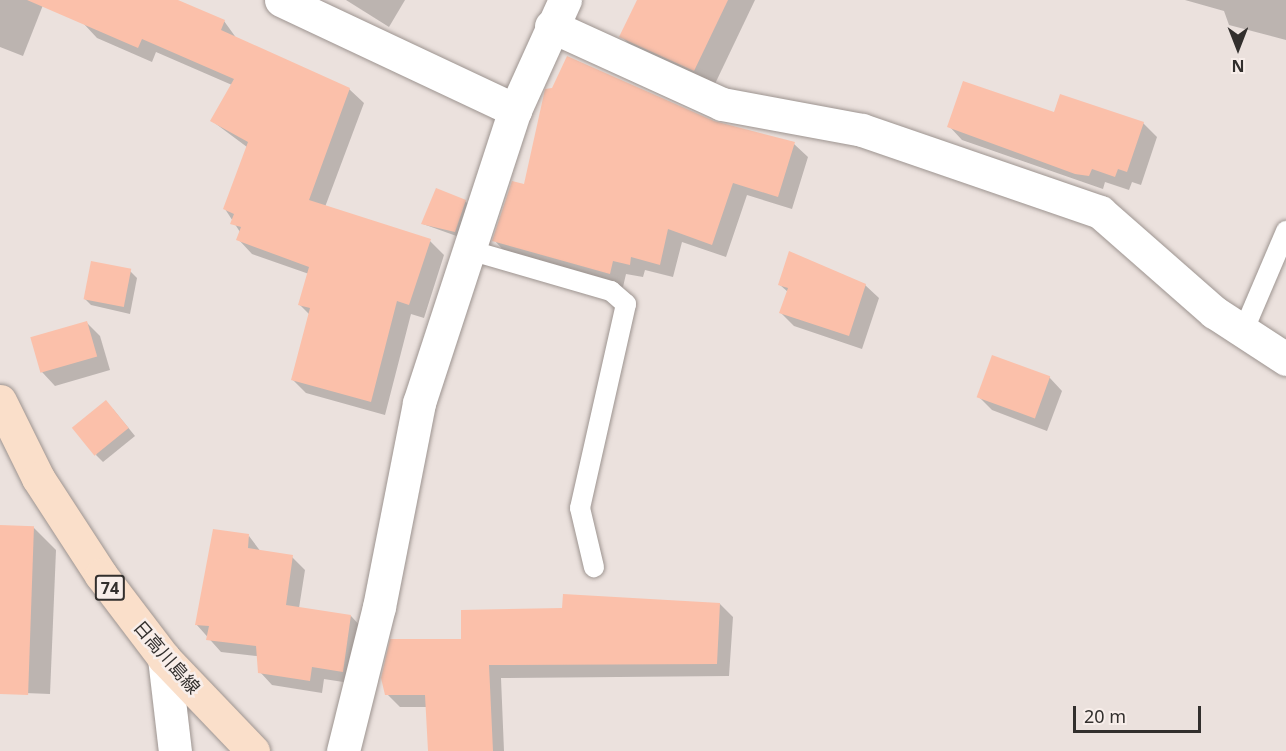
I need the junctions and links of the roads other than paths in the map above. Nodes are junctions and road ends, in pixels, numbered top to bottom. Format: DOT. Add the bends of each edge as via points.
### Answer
graph roads {
  1 [pos="280,0"];
  2 [pos="558,13"];
  3 [pos="515,110"];
  4 [pos="1286,231"];
  5 [pos="468,250"];
  6 [pos="1243,332"];
  7 [pos="1286,359"];
  8 [pos="0,401"];
  9 [pos="594,567"];
  10 [pos="164,658"];
  11 [pos="175,751"];
  12 [pos="253,751"];
  13 [pos="343,751"];
  1 -- 3 [label="street"];
  2 -- 3 [label="street"];
  2 -- 6 [label="street" via="722,104 862,130 1100,212"];
  3 -- 5 [label="street"];
  4 -- 6 [label="lane"];
  5 -- 9 [label="lane" via="611,291 626,304 580,508"];
  5 -- 13 [label="street" via="419,403 379,607"];
  6 -- 7 [label="street"];
  8 -- 10 [label="main road, 日高川島線 / 74" via="38,478 101,575"];
  10 -- 11 [label="street"];
  10 -- 12 [label="main road, 日高川島線 / 74"];
}
